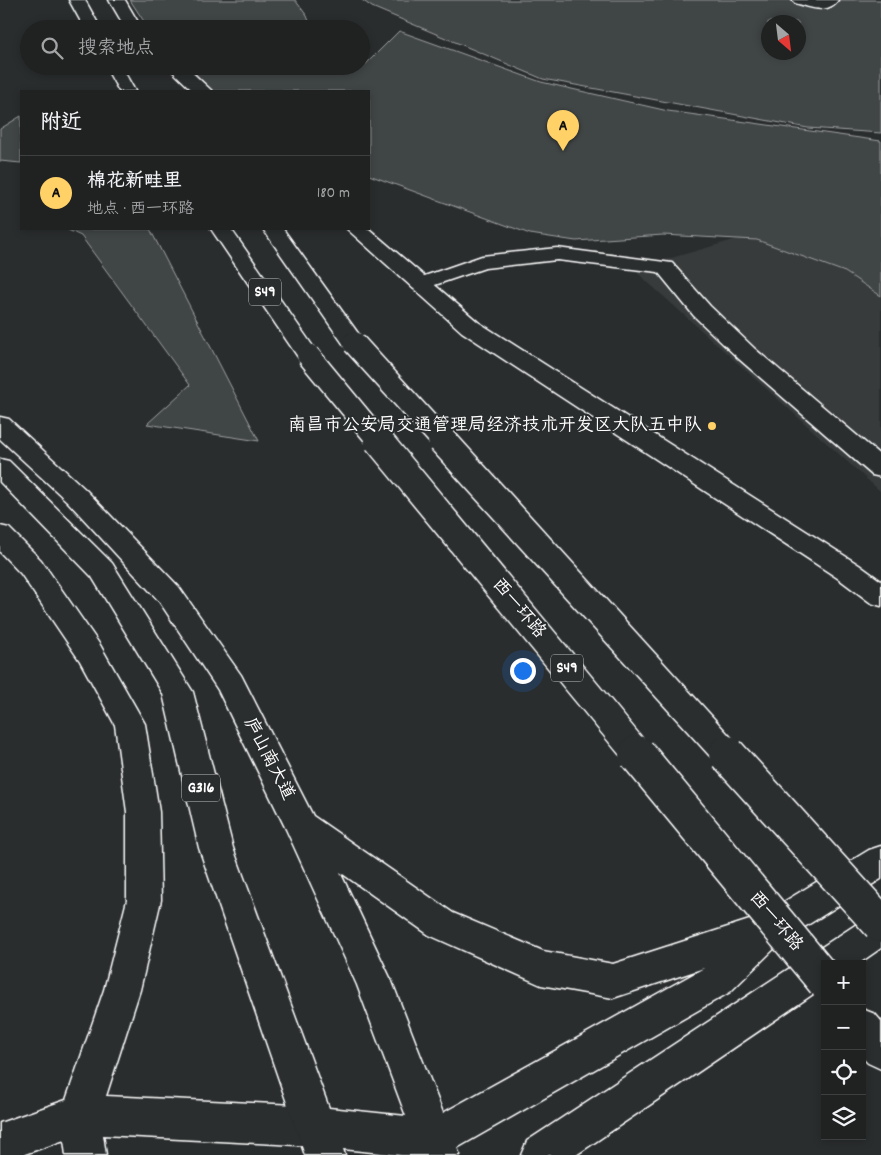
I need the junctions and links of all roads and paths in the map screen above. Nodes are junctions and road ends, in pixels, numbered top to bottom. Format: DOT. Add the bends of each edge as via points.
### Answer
graph roads {
  1 [pos="77,0"];
  2 [pos="117,0"];
  3 [pos="800,0"];
  4 [pos="830,0"];
  5 [pos="88,20"];
  6 [pos="129,20"];
  7 [pos="118,75"];
  8 [pos="166,75"];
  9 [pos="185,75"];
  10 [pos="173,85"];
  11 [pos="126,90"];
  12 [pos="202,90"];
  13 [pos="222,230"];
  14 [pos="274,230"];
  15 [pos="358,230"];
  16 [pos="420,284"];
  17 [pos="0,426"];
  18 [pos="0,467"];
  19 [pos="881,469"];
  20 [pos="0,535"];
  21 [pos="881,596"];
  22 [pos="301,825"];
  23 [pos="881,861"];
  24 [pos="881,926"];
  25 [pos="770,929"];
  26 [pos="833,960"];
  27 [pos="821,968"];
  28 [pos="821,977"];
  29 [pos="866,1032"];
  30 [pos="881,1050"];
  31 [pos="81,1114"];
  32 [pos="320,1140"];
  33 [pos="0,1143"];
  34 [pos="437,1147"];
  35 [pos="86,1155"];
  36 [pos="540,1155"];
  1 -- 5 [label="main road"];
  2 -- 6 [label="main road"];
  3 -- 4 [label="main road" via="826,5"];
  7 -- 11 [label="main road"];
  8 -- 10 [label="main road"];
  9 -- 12 [label="main road"];
  13 -- 28 [label="main road, 西一环路 / S49, bridge" via="308,355"];
  14 -- 24 [label="main road, S49, bridge" via="354,343"];
  15 -- 16 [label="main road"];
  16 -- 19 [label="main road" via="482,262 557,254 664,266 702,311 747,354"];
  16 -- 21 [label="main road" via="470,327 849,572"];
  17 -- 22 [label="main road, 庐山南大道" via="77,496 169,594 230,683"];
  18 -- 32 [label="main road, G316" via="102,570 178,692 216,848"];
  20 -- 31 [label="main road" via="31,566 90,653 130,724 143,812 144,900 122,990"];
  22 -- 25 [label="main road" via="441,924 541,968 613,981"];
  22 -- 34 [label="main road, 庐山南大道" via="374,982"];
  23 -- 25 [label="main road"];
  24 -- 26 [label="main road"];
  25 -- 34 [label="main road" via="717,980"];
  27 -- 36 [label="main road"];
  29 -- 30 [label="main road"];
  31 -- 32 [label="main road"];
  31 -- 33 [label="main road"];
  31 -- 35 [label="main road"];
  32 -- 34 [label="main road"];
}
